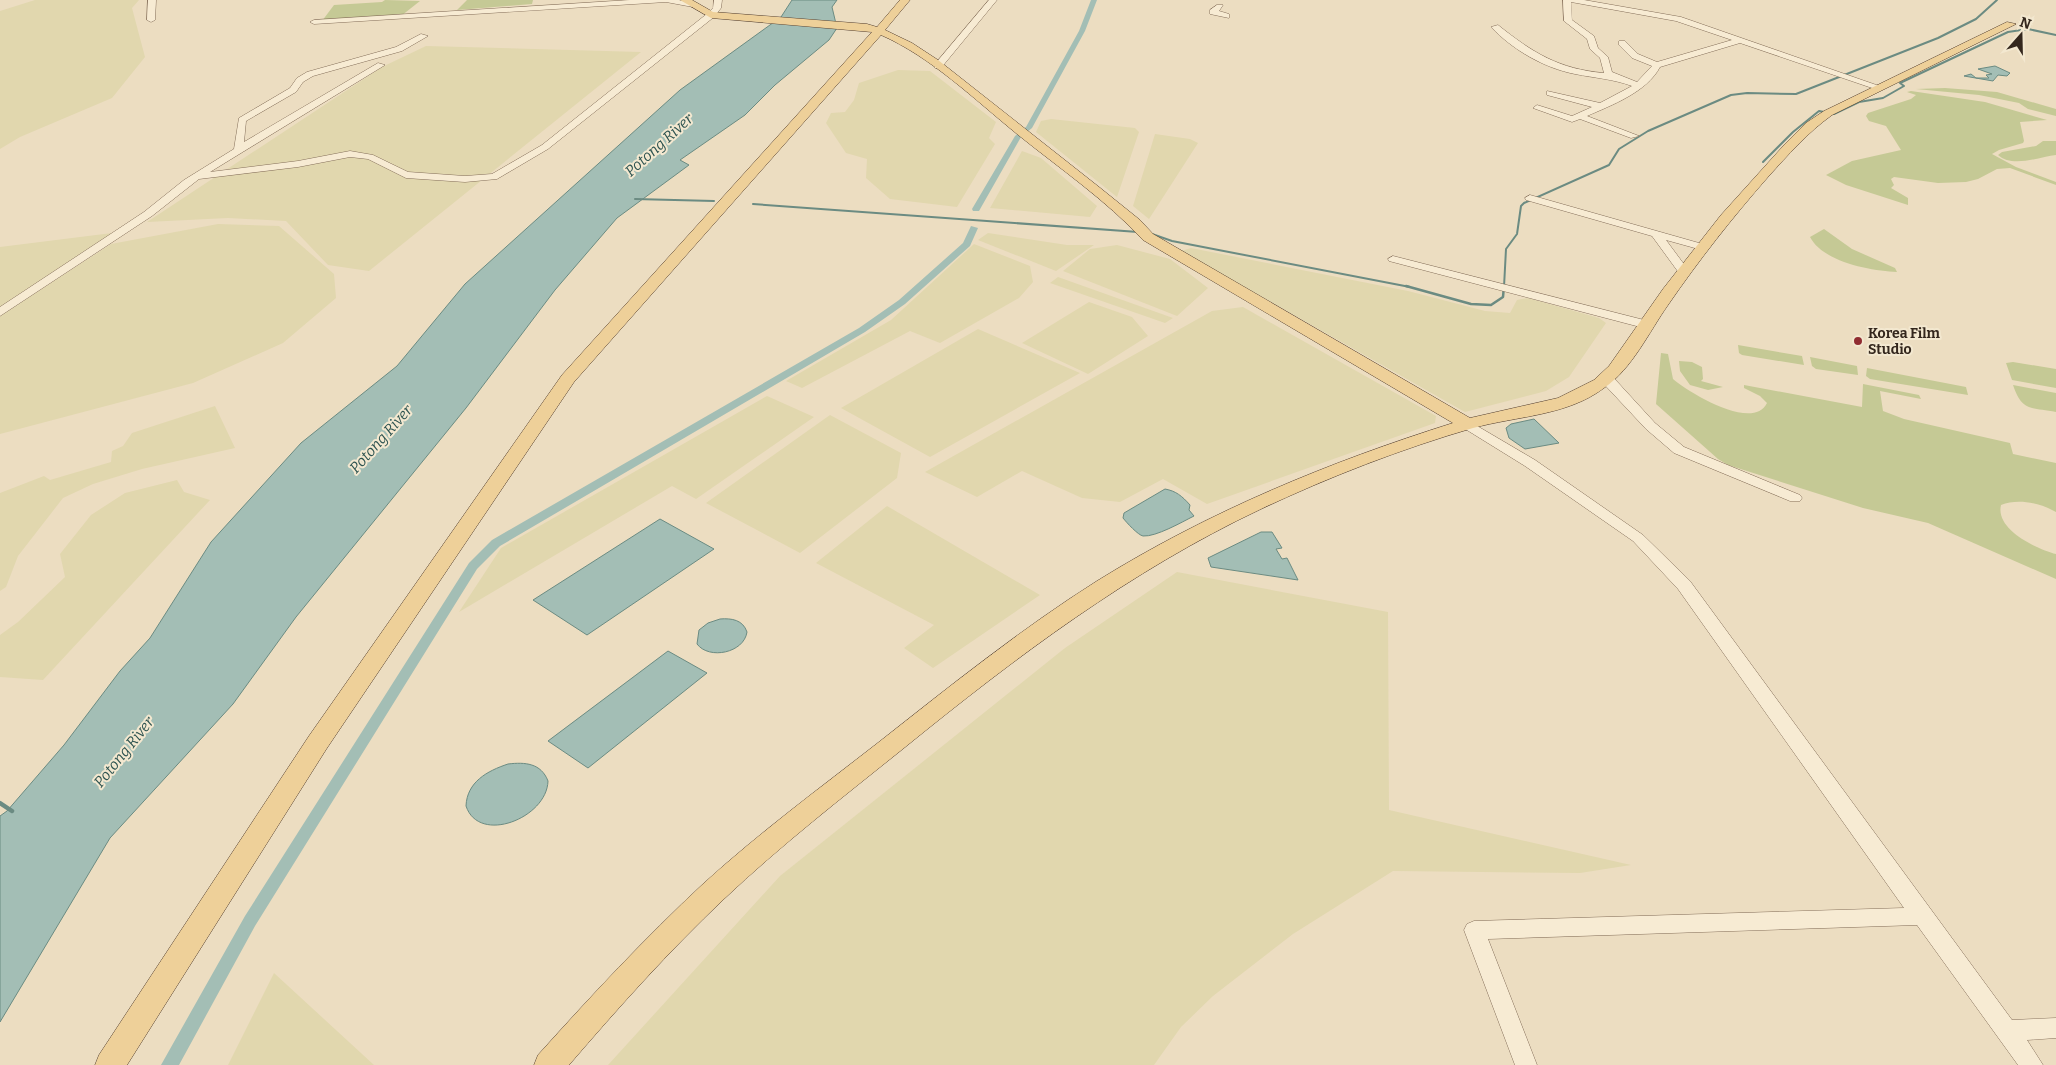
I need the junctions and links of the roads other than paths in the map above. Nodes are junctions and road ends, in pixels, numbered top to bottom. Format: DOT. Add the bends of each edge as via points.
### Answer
graph roads {
  1 [pos="152,0"];
  2 [pos="666,0"];
  3 [pos="905,0"];
  4 [pos="993,0"];
  5 [pos="1558,0"];
  6 [pos="1562,0"];
  7 [pos="1570,0"];
  8 [pos="727,1"];
  9 [pos="689,2"];
  10 [pos="718,3"];
  11 [pos="545,4"];
  12 [pos="455,7"];
  13 [pos="1220,8"];
  14 [pos="449,14"];
  15 [pos="711,15"];
  16 [pos="1226,16"];
  17 [pos="151,20"];
  18 [pos="314,22"];
  19 [pos="2011,24"];
  20 [pos="1495,27"];
  21 [pos="873,29"];
  22 [pos="424,36"];
  23 [pos="1740,40"];
  24 [pos="1622,44"];
  25 [pos="381,65"];
  26 [pos="1658,65"];
  27 [pos="938,66"];
  28 [pos="1610,76"];
  29 [pos="1638,86"];
  30 [pos="1881,88"];
  31 [pos="1550,93"];
  32 [pos="1599,106"];
  33 [pos="1537,108"];
  34 [pos="1580,116"];
  35 [pos="1634,136"];
  36 [pos="238,150"];
  37 [pos="199,176"];
  38 [pos="1530,198"];
  39 [pos="1656,234"];
  40 [pos="1702,247"];
  41 [pos="1393,258"];
  42 [pos="1683,272"];
  43 [pos="0,312"];
  44 [pos="1644,324"];
  45 [pos="1607,379"];
  46 [pos="1466,424"];
  47 [pos="1795,498"];
  48 [pos="1922,916"];
  49 [pos="2056,1028"];
  50 [pos="2007,1031"];
  51 [pos="110,1065"];
  52 [pos="549,1065"];
  53 [pos="1526,1065"];
  54 [pos="2032,1065"];
  1 -- 17 [label="street"];
  2 -- 9 [label="street"];
  2 -- 11 [label="street"];
  3 -- 21 [label="main road"];
  4 -- 27 [label="street"];
  5 -- 6 [label="street"];
  7 -- 23 [label="street" via="1678,19"];
  7 -- 28 [label="street" via="1566,2 1568,21 1592,38 1594,49 1604,58 1603,66"];
  8 -- 10 [label="street"];
  9 -- 15 [label="main road"];
  10 -- 15 [label="street"];
  11 -- 14 [label="street"];
  12 -- 14 [label="street"];
  13 -- 16 [label="street" via="1213,12"];
  14 -- 18 [label="street"];
  15 -- 21 [label="main road"];
  15 -- 37 [label="street" via="545,147 494,177 464,179 410,175 370,157 350,154"];
  19 -- 30 [label="main road"];
  20 -- 28 [label="street" via="1542,61 1572,73"];
  21 -- 27 [label="main road" via="891,35"];
  21 -- 51 [label="main road" via="568,380 318,742"];
  22 -- 36 [label="street" via="399,48 305,77 293,90 242,120"];
  23 -- 26 [label="street"];
  23 -- 30 [label="street"];
  24 -- 26 [label="street" via="1635,56"];
  25 -- 36 [label="street"];
  26 -- 29 [label="street" via="1655,73"];
  27 -- 46 [label="main road" via="1025,132 1143,232"];
  28 -- 29 [label="street"];
  29 -- 32 [label="street"];
  30 -- 40 [label="main road" via="1828,113 1807,127 1735,205"];
  31 -- 32 [label="street"];
  32 -- 34 [label="street"];
  33 -- 34 [label="street" via="1572,119"];
  34 -- 35 [label="street"];
  36 -- 37 [label="street"];
  37 -- 43 [label="street"];
  38 -- 39 [label="street"];
  39 -- 40 [label="street"];
  39 -- 42 [label="street"];
  40 -- 42 [label="main road"];
  41 -- 44 [label="street"];
  42 -- 44 [label="main road"];
  44 -- 45 [label="main road"];
  45 -- 46 [label="main road" via="1581,397"];
  45 -- 47 [label="street" via="1654,430 1679,450"];
  46 -- 48 [label="street" via="1530,463 1638,538 1672,572"];
  46 -- 52 [label="main road" via="1375,456 1227,518 1089,596 970,682 738,870 663,940"];
  48 -- 50 [label="street"];
  48 -- 53 [label="street" via="1474,930"];
  49 -- 50 [label="street"];
  50 -- 54 [label="street"];
}
